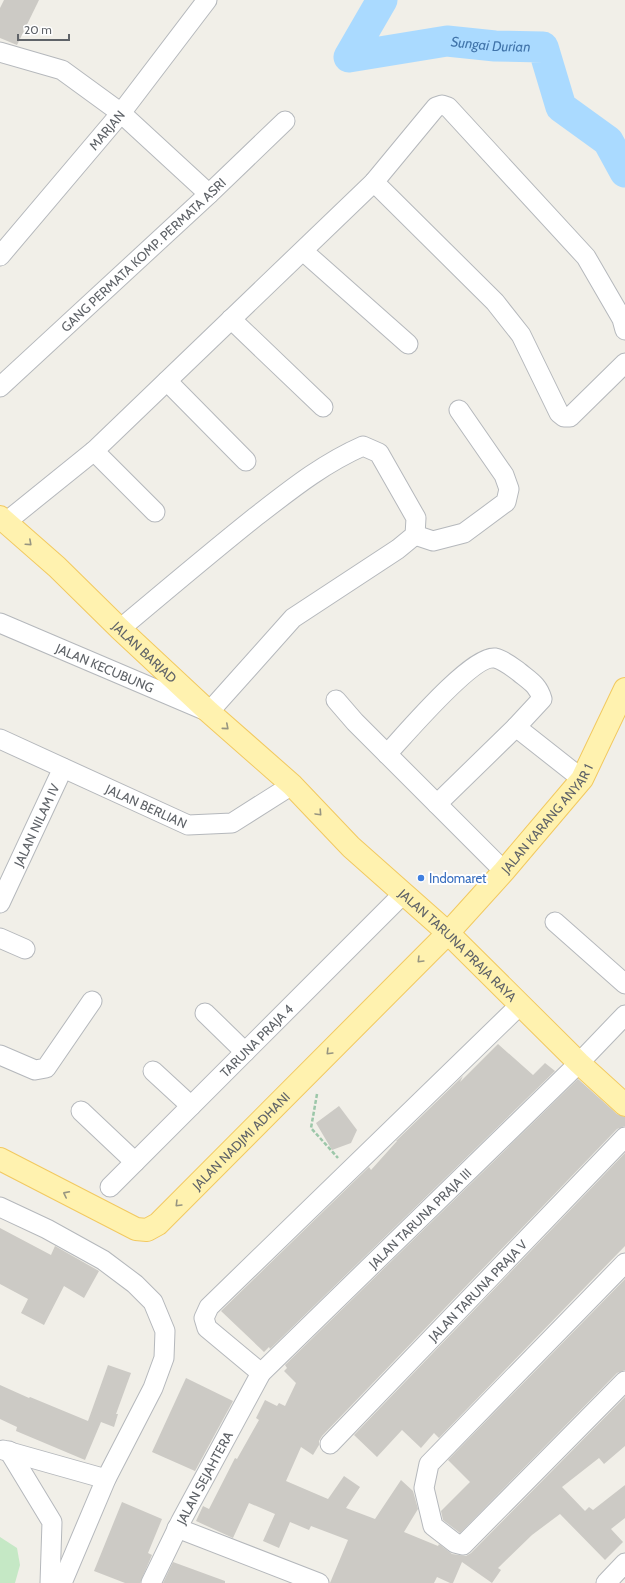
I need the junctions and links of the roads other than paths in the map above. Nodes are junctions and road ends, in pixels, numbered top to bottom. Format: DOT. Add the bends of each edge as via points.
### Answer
graph roads {
  1 [pos="207,0"];
  2 [pos="0,52"];
  3 [pos="121,113"];
  4 [pos="285,120"];
  5 [pos="374,182"];
  6 [pos="209,194"];
  7 [pos="303,251"];
  8 [pos="0,256"];
  9 [pos="231,320"];
  10 [pos="625,330"];
  11 [pos="408,344"];
  12 [pos="625,363"];
  13 [pos="167,381"];
  14 [pos="0,387"];
  15 [pos="323,407"];
  16 [pos="459,410"];
  17 [pos="94,451"];
  18 [pos="246,460"];
  19 [pos="155,512"];
  20 [pos="3,519"];
  21 [pos="415,535"];
  22 [pos="0,623"];
  23 [pos="120,629"];
  24 [pos="625,689"];
  25 [pos="336,700"];
  26 [pos="209,712"];
  27 [pos="516,727"];
  28 [pos="0,739"];
  29 [pos="386,754"];
  30 [pos="63,768"];
  31 [pos="582,779"];
  32 [pos="292,785"];
  33 [pos="438,804"];
  34 [pos="504,871"];
  35 [pos="403,894"];
  36 [pos="0,903"];
  37 [pos="555,922"];
  38 [pos="448,933"];
  39 [pos="0,938"];
  40 [pos="25,949"];
  41 [pos="625,984"];
  42 [pos="92,1001"];
  43 [pos="520,1005"];
  44 [pos="205,1013"];
  45 [pos="625,1015"];
  46 [pos="245,1052"];
  47 [pos="0,1055"];
  48 [pos="579,1063"];
  49 [pos="153,1071"];
  50 [pos="625,1105"];
  51 [pos="192,1106"];
  52 [pos="81,1112"];
  53 [pos="625,1137"];
  54 [pos="0,1159"];
  55 [pos="135,1162"];
  56 [pos="110,1187"];
  57 [pos="0,1207"];
  58 [pos="625,1263"];
  59 [pos="262,1374"];
  60 [pos="625,1380"];
  61 [pos="330,1444"];
  62 [pos="4,1450"];
  63 [pos="106,1479"];
  64 [pos="177,1528"];
  65 [pos="625,1563"];
  66 [pos="50,1583"];
  67 [pos="62,1583"];
  68 [pos="151,1583"];
  69 [pos="319,1583"];
  70 [pos="606,1583"];
  1 -- 3 [label="street, MARJAN"];
  2 -- 3 [label="street" via="62,70"];
  3 -- 6 [label="street"];
  3 -- 8 [label="street, MARJAN"];
  4 -- 6 [label="street, GANG PERMATA KOMP. PERMATA ASRI"];
  5 -- 7 [label="street"];
  5 -- 10 [label="street" via="436,107 448,107 586,257 622,318"];
  5 -- 12 [label="street" via="494,302 521,335 559,413 564,417 570,417"];
  6 -- 14 [label="street, GANG PERMATA KOMP. PERMATA ASRI"];
  7 -- 9 [label="street"];
  7 -- 11 [label="street"];
  9 -- 13 [label="street"];
  9 -- 15 [label="street"];
  13 -- 17 [label="street"];
  13 -- 18 [label="street"];
  16 -- 21 [label="street" via="504,475 509,489 506,502 464,533 433,540"];
  17 -- 19 [label="street"];
  17 -- 20 [label="street"];
  20 -- 23 [label="main road, JALAN BARJAD, one-way" via="57,567"];
  21 -- 23 [label="street" via="416,518 387,466 379,453 363,446 340,456 305,479"];
  21 -- 26 [label="street" via="398,549 293,618"];
  22 -- 26 [label="street, JALAN KECUBUNG"];
  23 -- 26 [label="main road, JALAN BARJAD"];
  24 -- 31 [label="main road, JALAN KARANG ANYAR 1"];
  25 -- 29 [label="street"];
  26 -- 32 [label="main road, JALAN BARJAD, one-way"];
  27 -- 29 [label="street" via="542,699 539,688 494,658 483,661 450,686"];
  27 -- 31 [label="street"];
  27 -- 33 [label="street"];
  28 -- 30 [label="street, JALAN BERLIAN"];
  29 -- 33 [label="street"];
  30 -- 32 [label="street, JALAN BERLIAN" via="188,825 232,822"];
  30 -- 36 [label="street, JALAN NILAM IV"];
  31 -- 34 [label="main road, JALAN KARANG ANYAR 1"];
  32 -- 35 [label="main road, JALAN TARUNA PRAJA RAYA, one-way" via="351,847"];
  33 -- 34 [label="street"];
  34 -- 38 [label="main road, JALAN KARANG ANYAR 1"];
  35 -- 38 [label="main road, JALAN TARUNA PRAJA RAYA"];
  35 -- 46 [label="street, TARUNA PRAJA 4"];
  37 -- 41 [label="street"];
  38 -- 43 [label="main road, JALAN TARUNA PRAJA RAYA"];
  38 -- 54 [label="main road, JALAN NADJMI ADHANI, one-way" via="158,1224 147,1230 136,1230"];
  39 -- 40 [label="street"];
  42 -- 47 [label="street" via="46,1068 36,1070"];
  43 -- 48 [label="main road, JALAN TARUNA PRAJA RAYA"];
  43 -- 59 [label="street" via="209,1307 204,1318 207,1328"];
  44 -- 46 [label="street"];
  45 -- 48 [label="street, JALAN TARUNA PRAJA III"];
  46 -- 51 [label="street, TARUNA PRAJA 4"];
  48 -- 50 [label="main road, JALAN TARUNA PRAJA RAYA"];
  48 -- 59 [label="street, JALAN TARUNA PRAJA III"];
  49 -- 51 [label="street"];
  51 -- 55 [label="street, TARUNA PRAJA 4"];
  52 -- 55 [label="street"];
  53 -- 61 [label="street, JALAN TARUNA PRAJA V"];
  55 -- 56 [label="street, TARUNA PRAJA 4"];
  57 -- 63 [label="street" via="48,1229 103,1260 154,1302 165,1331 164,1358 153,1388"];
  58 -- 60 [label="street" via="429,1464 424,1488 433,1526 455,1543 463,1545"];
  59 -- 64 [label="street, JALAN SEJAHTERA"];
  62 -- 63 [label="street"];
  62 -- 66 [label="street" via="52,1522"];
  63 -- 67 [label="street"];
  64 -- 68 [label="street, JALAN SEJAHTERA"];
  64 -- 69 [label="street"];
  65 -- 70 [label="street"];
}
